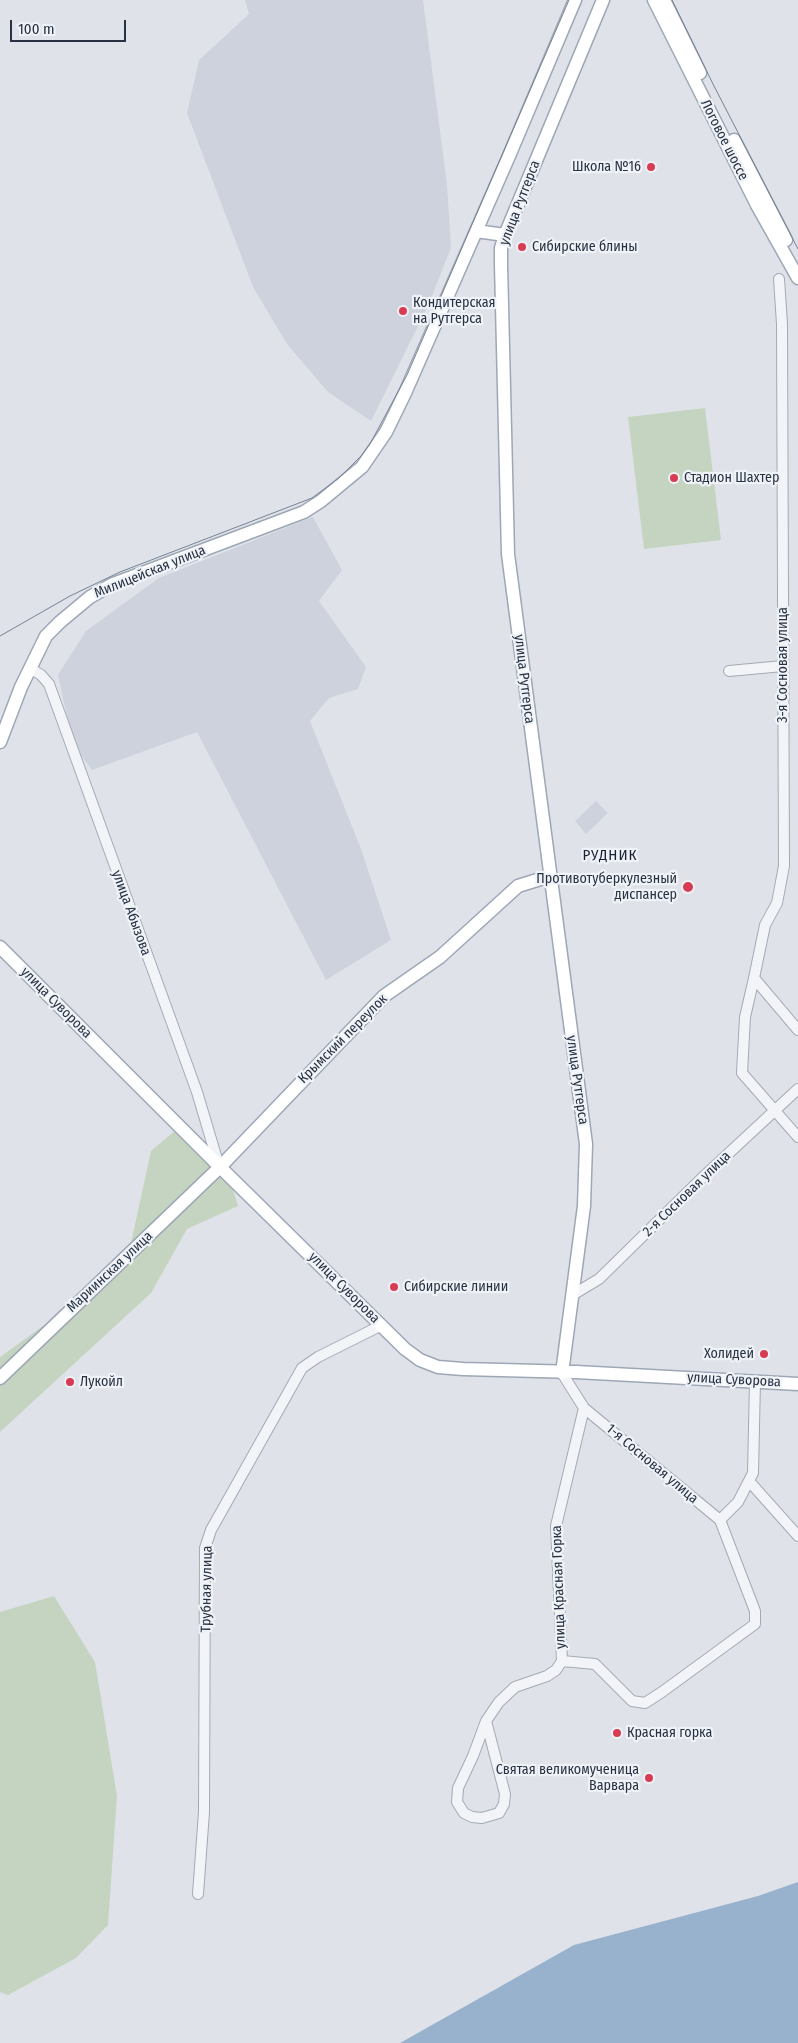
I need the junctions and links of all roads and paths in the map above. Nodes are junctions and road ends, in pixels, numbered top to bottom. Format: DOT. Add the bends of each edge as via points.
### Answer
graph roads {
  1 [pos="575,0"];
  2 [pos="604,0"];
  3 [pos="654,0"];
  4 [pos="664,0"];
  5 [pos="476,231"];
  6 [pos="505,235"];
  7 [pos="798,262"];
  8 [pos="798,278"];
  9 [pos="779,279"];
  10 [pos="362,467"];
  11 [pos="784,666"];
  12 [pos="30,668"];
  13 [pos="729,671"];
  14 [pos="0,742"];
  15 [pos="550,876"];
  16 [pos="0,947"];
  17 [pos="754,978"];
  18 [pos="798,1030"];
  19 [pos="798,1089"];
  20 [pos="775,1110"];
  21 [pos="798,1136"];
  22 [pos="220,1167"];
  23 [pos="574,1294"];
  24 [pos="382,1325"];
  25 [pos="562,1373"];
  26 [pos="0,1378"];
  27 [pos="755,1381"];
  28 [pos="798,1384"];
  29 [pos="584,1408"];
  30 [pos="749,1481"];
  31 [pos="720,1520"];
  32 [pos="798,1536"];
  33 [pos="562,1661"];
  34 [pos="486,1721"];
  35 [pos="198,1894"];
  1 -- 5 [label="main road, улица Рутгерса"];
  2 -- 6 [label="main road, улица Рутгерса"];
  3 -- 8 [label="main road, Логовое шоссе" via="757,205"];
  4 -- 7 [label="main road, Логовое шоссе"];
  5 -- 6 [label="main road"];
  5 -- 10 [label="main road, улица Рутгерса" via="405,393 386,432"];
  6 -- 15 [label="main road, улица Рутгерса" via="501,264 508,554"];
  9 -- 11 [label="street, 3-я Сосновая улица"];
  10 -- 12 [label="main road, Милицейская улица" via="304,512 113,584 90,597 46,636"];
  11 -- 13 [label="street"];
  11 -- 17 [label="street, 3-я Сосновая улица" via="784,866 778,903 765,925"];
  12 -- 14 [label="main road, Милицейская улица"];
  12 -- 22 [label="street, улица Абызова" via="49,684"];
  15 -- 22 [label="main road, Крымский переулок" via="511,890 440,957 384,996"];
  15 -- 23 [label="main road, улица Рутгерса" via="586,1144 584,1206"];
  16 -- 22 [label="main road, улица Суворова"];
  17 -- 18 [label="street"];
  17 -- 20 [label="street, 3-я Сосновая улица" via="745,1017 742,1073"];
  19 -- 20 [label="street, 2-я Сосновая улица"];
  20 -- 21 [label="street"];
  20 -- 23 [label="street, 2-я Сосновая улица" via="599,1279"];
  22 -- 24 [label="main road, улица Суворова"];
  22 -- 26 [label="main road, Мариинская улица"];
  23 -- 25 [label="main road, улица Рутгерса"];
  24 -- 25 [label="main road, улица Суворова" via="413,1355 438,1367"];
  24 -- 35 [label="street, Трубная улица" via="302,1368 210,1530 205,1548 204,1812"];
  25 -- 27 [label="main road, улица Суворова"];
  25 -- 29 [label="street"];
  27 -- 28 [label="main road, улица Суворова"];
  27 -- 30 [label="street" via="753,1473"];
  29 -- 31 [label="street, 1-я Сосновая улица"];
  29 -- 33 [label="street, улица Красная Горка" via="556,1526"];
  30 -- 31 [label="street" via="738,1502"];
  30 -- 32 [label="street"];
  31 -- 33 [label="street, улица Красная Горка" via="755,1612 755,1624 645,1703 632,1701 595,1664"];
  33 -- 34 [label="street, улица Красная Горка" via="552,1673 515,1687"];
  34 -- 34 [label="street, улица Красная Горка" via="505,1794 498,1814 482,1818 464,1813 457,1802 458,1788"];
}
